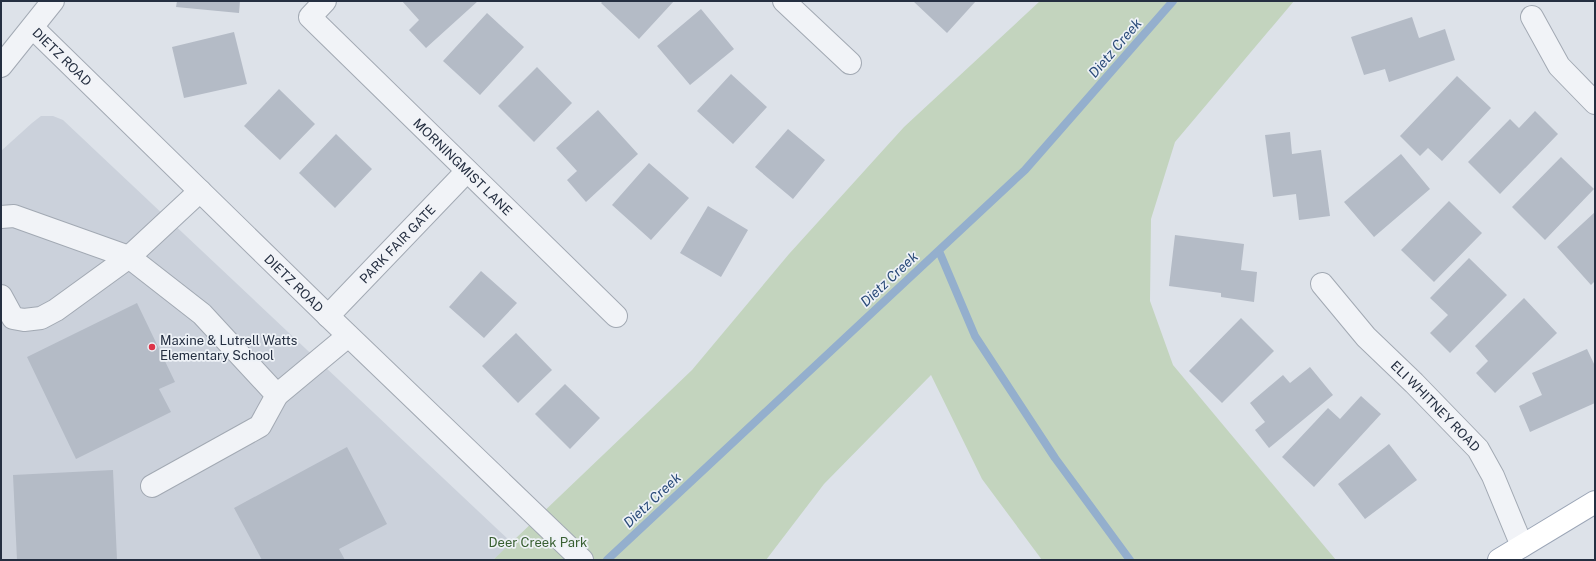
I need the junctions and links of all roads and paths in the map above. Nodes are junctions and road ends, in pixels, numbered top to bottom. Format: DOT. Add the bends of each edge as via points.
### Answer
graph roads {
  1 [pos="53,1"];
  2 [pos="325,1"];
  3 [pos="784,1"];
  4 [pos="1532,17"];
  5 [pos="33,28"];
  6 [pos="850,63"];
  7 [pos="1,66"];
  8 [pos="1595,103"];
  9 [pos="467,171"];
  10 [pos="200,191"];
  11 [pos="1,217"];
  12 [pos="129,257"];
  13 [pos="1322,284"];
  14 [pos="1,296"];
  15 [pos="328,316"];
  16 [pos="616,316"];
  17 [pos="348,336"];
  18 [pos="278,395"];
  19 [pos="152,486"];
  20 [pos="1595,502"];
  21 [pos="1522,546"];
  22 [pos="582,560"];
  23 [pos="1499,560"];
  1 -- 5 [label="street, DIETZ ROAD"];
  2 -- 9 [label="street, MORNINGMIST LANE" via="310,17"];
  3 -- 6 [label="street"];
  4 -- 8 [label="street" via="1559,66"];
  5 -- 7 [label="street"];
  5 -- 10 [label="street, DIETZ ROAD"];
  9 -- 15 [label="street, PARK FAIR GATE"];
  9 -- 16 [label="street, MORNINGMIST LANE"];
  10 -- 12 [label="street"];
  10 -- 15 [label="street, DIETZ ROAD"];
  11 -- 12 [label="street" via="14,216"];
  12 -- 14 [label="street" via="41,318 13,318"];
  12 -- 18 [label="street" via="202,314"];
  13 -- 21 [label="street, ELI WHITNEY ROAD" via="1366,337 1478,449 1493,476"];
  15 -- 17 [label="street, DIETZ ROAD"];
  17 -- 18 [label="street"];
  17 -- 22 [label="street, DIETZ ROAD"];
  18 -- 19 [label="street" via="260,426"];
  20 -- 21 [label="main road"];
  21 -- 23 [label="main road"];
}
